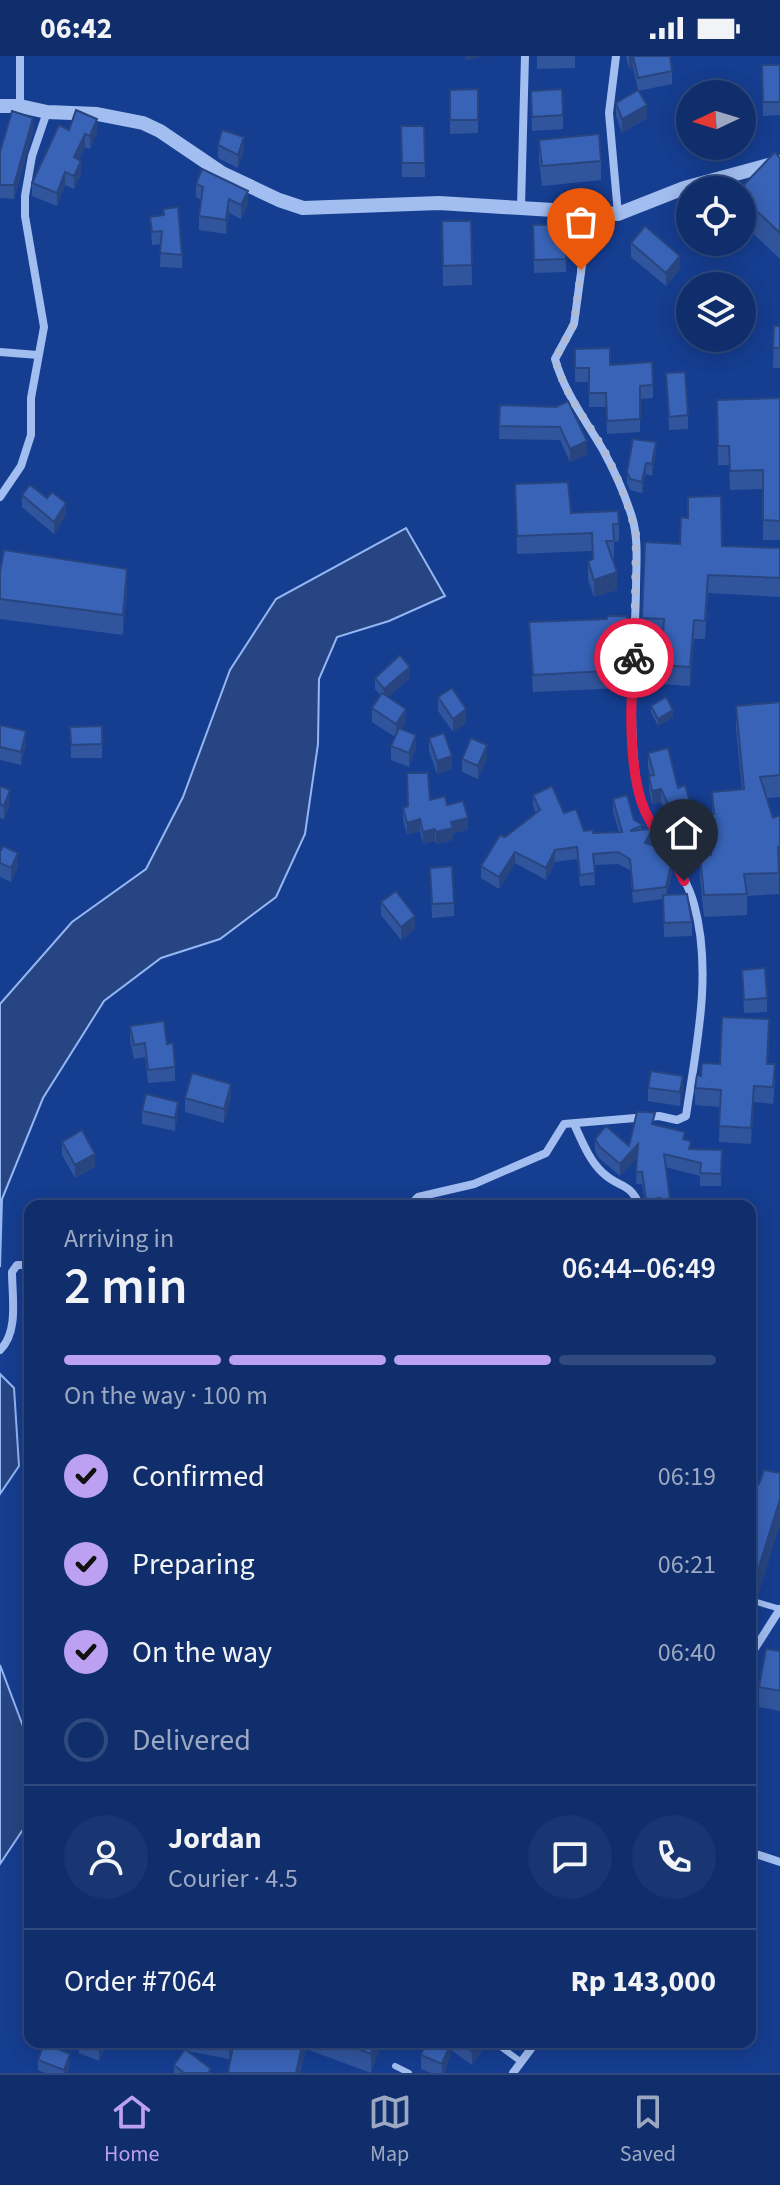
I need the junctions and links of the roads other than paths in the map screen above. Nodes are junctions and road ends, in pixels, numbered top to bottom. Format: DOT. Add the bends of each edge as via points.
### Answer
graph roads {
  1 [pos="20,56"];
  2 [pos="525,56"];
  3 [pos="616,56"];
  4 [pos="0,106"];
  5 [pos="20,106"];
  6 [pos="47,112"];
  7 [pos="780,162"];
  8 [pos="521,206"];
  9 [pos="602,214"];
  10 [pos="618,214"];
  11 [pos="0,352"];
  12 [pos="38,355"];
  13 [pos="0,497"];
  14 [pos="574,1124"];
  15 [pos="415,1200"];
  16 [pos="637,1200"];
  17 [pos="24,1265"];
  18 [pos="0,1350"];
  19 [pos="756,1602"];
  20 [pos="780,1609"];
  21 [pos="756,1647"];
  22 [pos="756,1854"];
  23 [pos="780,1862"];
  24 [pos="502,2048"];
  25 [pos="531,2048"];
  26 [pos="520,2061"];
  27 [pos="395,2066"];
  28 [pos="409,2073"];
  29 [pos="513,2073"];
  1 -- 5 [label="street"];
  2 -- 8 [label="street"];
  3 -- 10 [label="street" via="609,113"];
  4 -- 5 [label="street"];
  5 -- 6 [label="street"];
  6 -- 8 [label="street" via="143,123 222,173 303,208"];
  6 -- 12 [label="street" via="25,196 44,327"];
  7 -- 10 [label="street" via="684,188"];
  8 -- 9 [label="street"];
  9 -- 10 [label="street"];
  9 -- 14 [label="street" via="585,243 574,324 555,359 562,384 605,453 636,534 631,692 637,785 645,812 674,857 694,904 702,1014 686,1116"];
  11 -- 12 [label="street"];
  12 -- 13 [label="street" via="27,451"];
  14 -- 15 [label="street" via="564,1124 546,1153 474,1184"];
  14 -- 16 [label="street" via="604,1175 633,1191"];
  17 -- 18 [label="street" via="12,1272 11,1330"];
  19 -- 20 [label="lane"];
  20 -- 21 [label="street"];
  22 -- 23 [label="street"];
  24 -- 26 [label="lane"];
  25 -- 26 [label="street"];
  26 -- 29 [label="street"];
  27 -- 28 [label="lane"];
}
